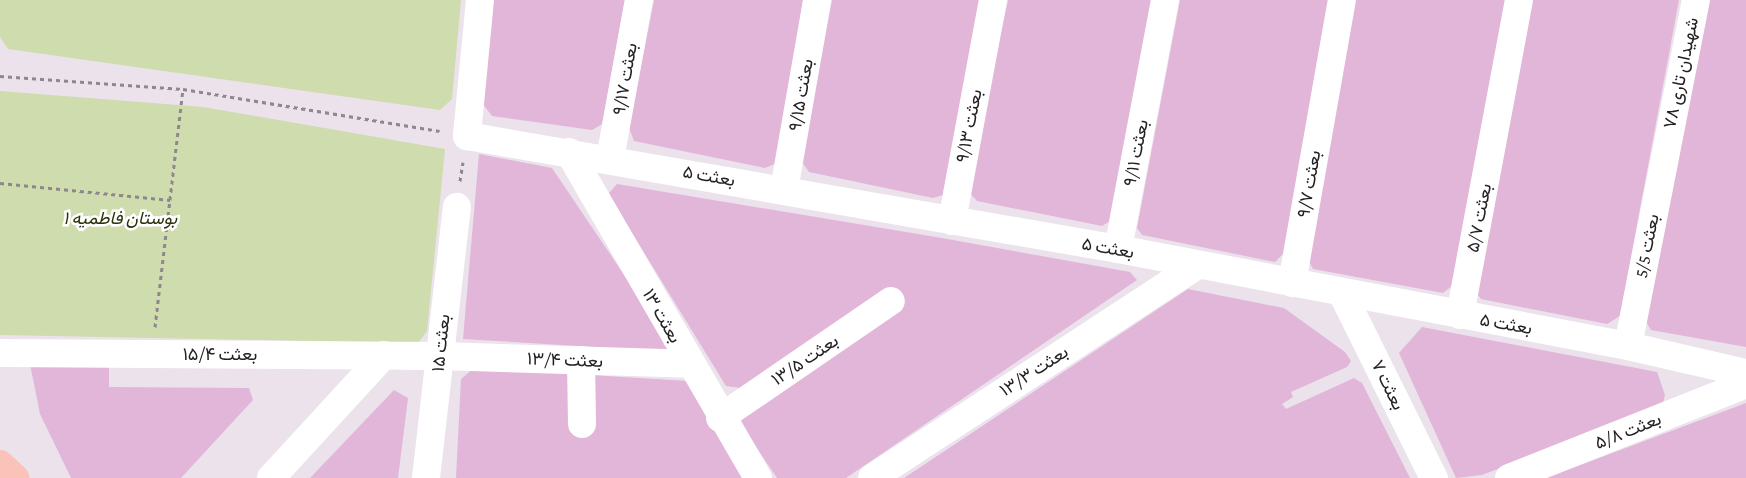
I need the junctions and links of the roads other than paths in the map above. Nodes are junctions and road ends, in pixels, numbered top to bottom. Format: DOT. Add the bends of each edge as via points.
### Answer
graph roads {
  1 [pos="480,0"];
  2 [pos="639,0"];
  3 [pos="817,0"];
  4 [pos="993,0"];
  5 [pos="1165,0"];
  6 [pos="1342,0"];
  7 [pos="1519,0"];
  8 [pos="1696,0"];
  9 [pos="1666,146"];
  10 [pos="569,152"];
  11 [pos="610,159"];
  12 [pos="784,190"];
  13 [pos="457,207"];
  14 [pos="952,220"];
  15 [pos="1118,249"];
  16 [pos="1197,265"];
  17 [pos="1292,283"];
  18 [pos="1342,293"];
  19 [pos="891,302"];
  20 [pos="1460,315"];
  21 [pos="1628,346"];
  22 [pos="0,353"];
  23 [pos="384,355"];
  24 [pos="440,356"];
  25 [pos="580,360"];
  26 [pos="690,364"];
  27 [pos="1746,373"];
  28 [pos="1746,384"];
  29 [pos="720,418"];
  30 [pos="582,424"];
  31 [pos="272,478"];
  32 [pos="426,478"];
  33 [pos="758,478"];
  34 [pos="872,478"];
  35 [pos="1434,478"];
  36 [pos="1509,478"];
  1 -- 10 [label="street, بعثت ۵" via="467,136"];
  2 -- 11 [label="street, بعثت ۹/۱۷"];
  3 -- 12 [label="street, بعثت ۹/۱۵"];
  4 -- 14 [label="street, بعثت ۹/۱۳"];
  5 -- 15 [label="street, بعثت ۹/۱۱"];
  6 -- 17 [label="street, بعثت ۹/۷"];
  7 -- 20 [label="street, بعثت ۵/۷"];
  8 -- 9 [label="street, شهیدان تاری ۷۸"];
  9 -- 21 [label="street, بعثت 5/5"];
  10 -- 11 [label="street, بعثت ۵"];
  10 -- 26 [label="street, بعثت ۱۳"];
  11 -- 12 [label="street, بعثت ۵"];
  12 -- 14 [label="street, بعثت ۵"];
  13 -- 24 [label="street, بعثت ۱۵"];
  14 -- 15 [label="street, بعثت ۵"];
  15 -- 16 [label="street, بعثت ۵"];
  16 -- 17 [label="street, بعثت ۵"];
  16 -- 34 [label="street, بعثت ۱۳/۳"];
  17 -- 18 [label="street, بعثت ۵"];
  18 -- 20 [label="street, بعثت ۵"];
  18 -- 35 [label="street, بعثت ۷"];
  19 -- 29 [label="street, بعثت ۱۳/۵"];
  20 -- 21 [label="street, بعثت ۵"];
  21 -- 27 [label="street, بعثت ۵"];
  22 -- 23 [label="street, بعثت ۱۵/۴"];
  23 -- 24 [label="street, بعثت ۱۵/۴"];
  23 -- 31 [label="street"];
  24 -- 25 [label="street, بعثت ۱۳/۴"];
  24 -- 32 [label="street, بعثت ۱۵"];
  25 -- 26 [label="street, بعثت ۱۳/۴"];
  25 -- 30 [label="street"];
  26 -- 29 [label="street, بعثت ۱۳"];
  28 -- 36 [label="street, بعثت ۵/۸"];
  29 -- 33 [label="street, بعثت ۱۳"];
}
